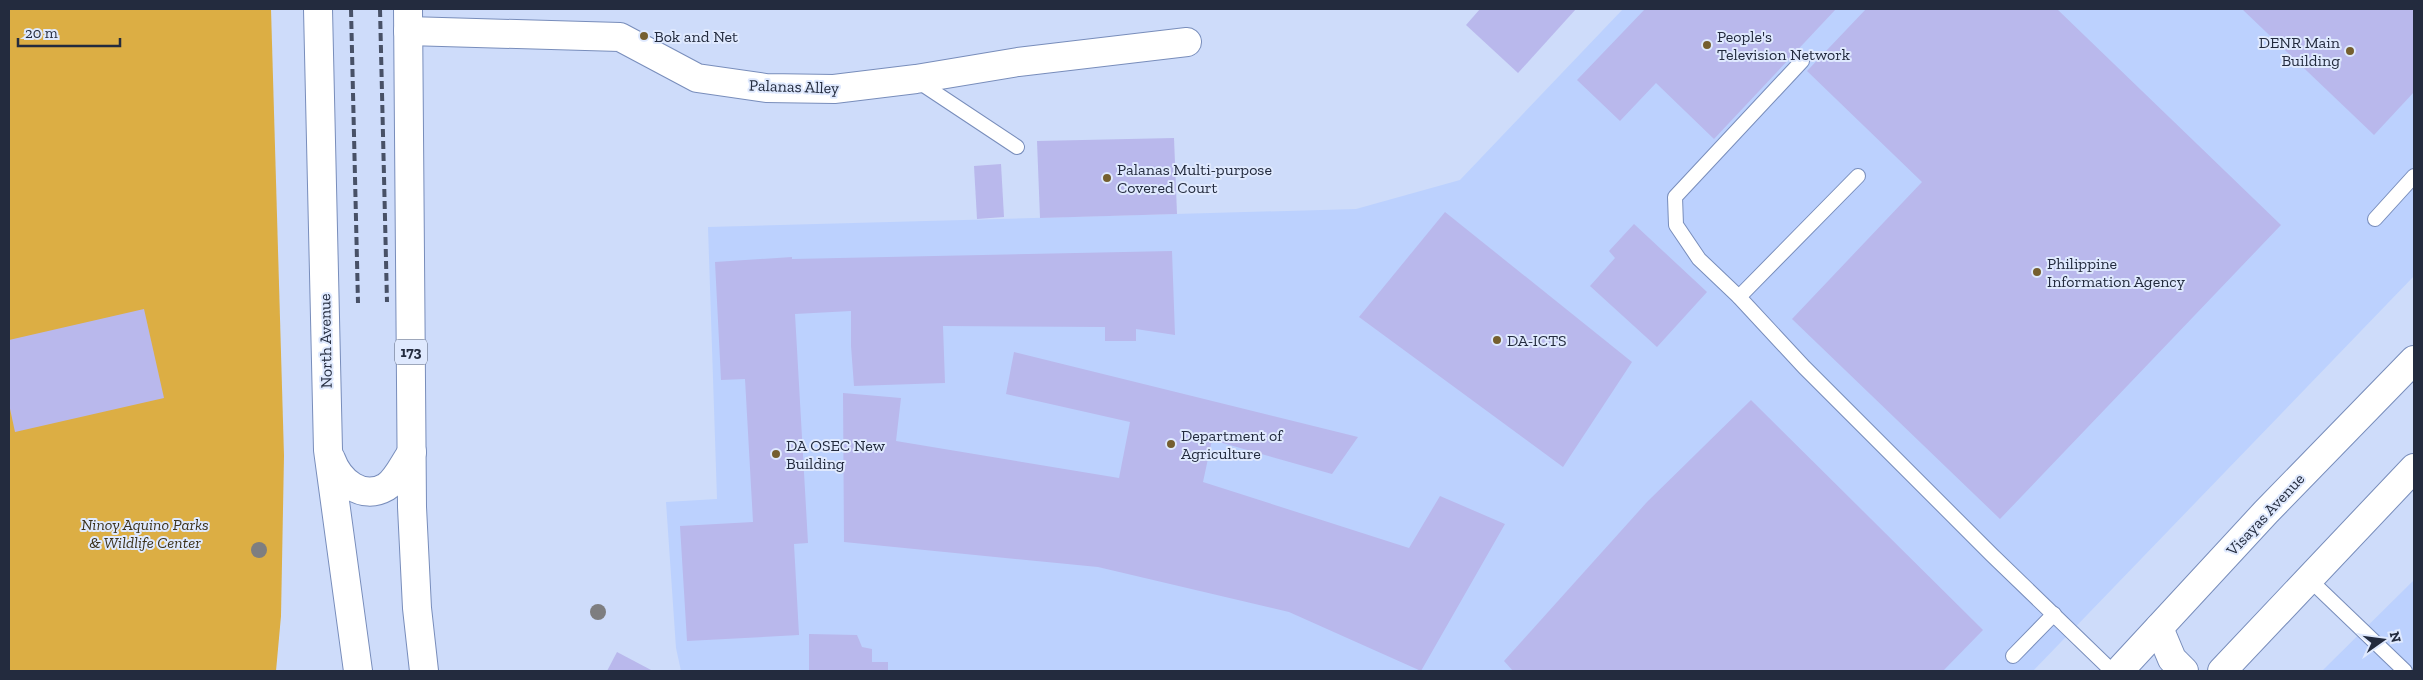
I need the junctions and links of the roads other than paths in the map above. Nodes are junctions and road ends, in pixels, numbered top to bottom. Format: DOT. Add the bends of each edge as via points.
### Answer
graph roads {
  1 [pos="318,9"];
  2 [pos="408,20"];
  3 [pos="1187,42"];
  4 [pos="1802,61"];
  5 [pos="916,79"];
  6 [pos="1017,147"];
  7 [pos="1858,176"];
  8 [pos="2414,176"];
  9 [pos="2375,220"];
  10 [pos="1739,296"];
  11 [pos="2411,371"];
  12 [pos="328,450"];
  13 [pos="412,452"];
  14 [pos="2414,468"];
  15 [pos="2309,578"];
  16 [pos="2054,614"];
  17 [pos="2159,628"];
  18 [pos="2013,656"];
  19 [pos="358,671"];
  20 [pos="424,671"];
  21 [pos="2112,671"];
  22 [pos="2119,671"];
  23 [pos="2184,671"];
  24 [pos="2222,671"];
  25 [pos="2405,671"];
  1 -- 12 [label="main road, North Avenue"];
  2 -- 5 [label="main road, Palanas Alley" via="620,37 698,78 766,88 834,89"];
  2 -- 13 [label="main road, 173"];
  3 -- 5 [label="main road, Palanas Alley" via="1018,62"];
  4 -- 10 [label="lane" via="1675,197 1676,225 1699,259"];
  5 -- 6 [label="lane"];
  7 -- 10 [label="lane"];
  8 -- 9 [label="lane"];
  10 -- 16 [label="lane" via="1818,381"];
  11 -- 17 [label="main road, Visayas Avenue" via="2266,512"];
  12 -- 13 [label="main road" via="334,468 346,483 370,491 386,487"];
  12 -- 19 [label="main road, North Avenue"];
  13 -- 20 [label="main road, 173" via="414,553"];
  14 -- 15 [label="main road"];
  15 -- 24 [label="main road"];
  15 -- 25 [label="lane"];
  16 -- 18 [label="lane"];
  16 -- 21 [label="lane"];
  17 -- 22 [label="main road, Visayas Avenue"];
  17 -- 23 [label="main road" via="2172,659"];
}
